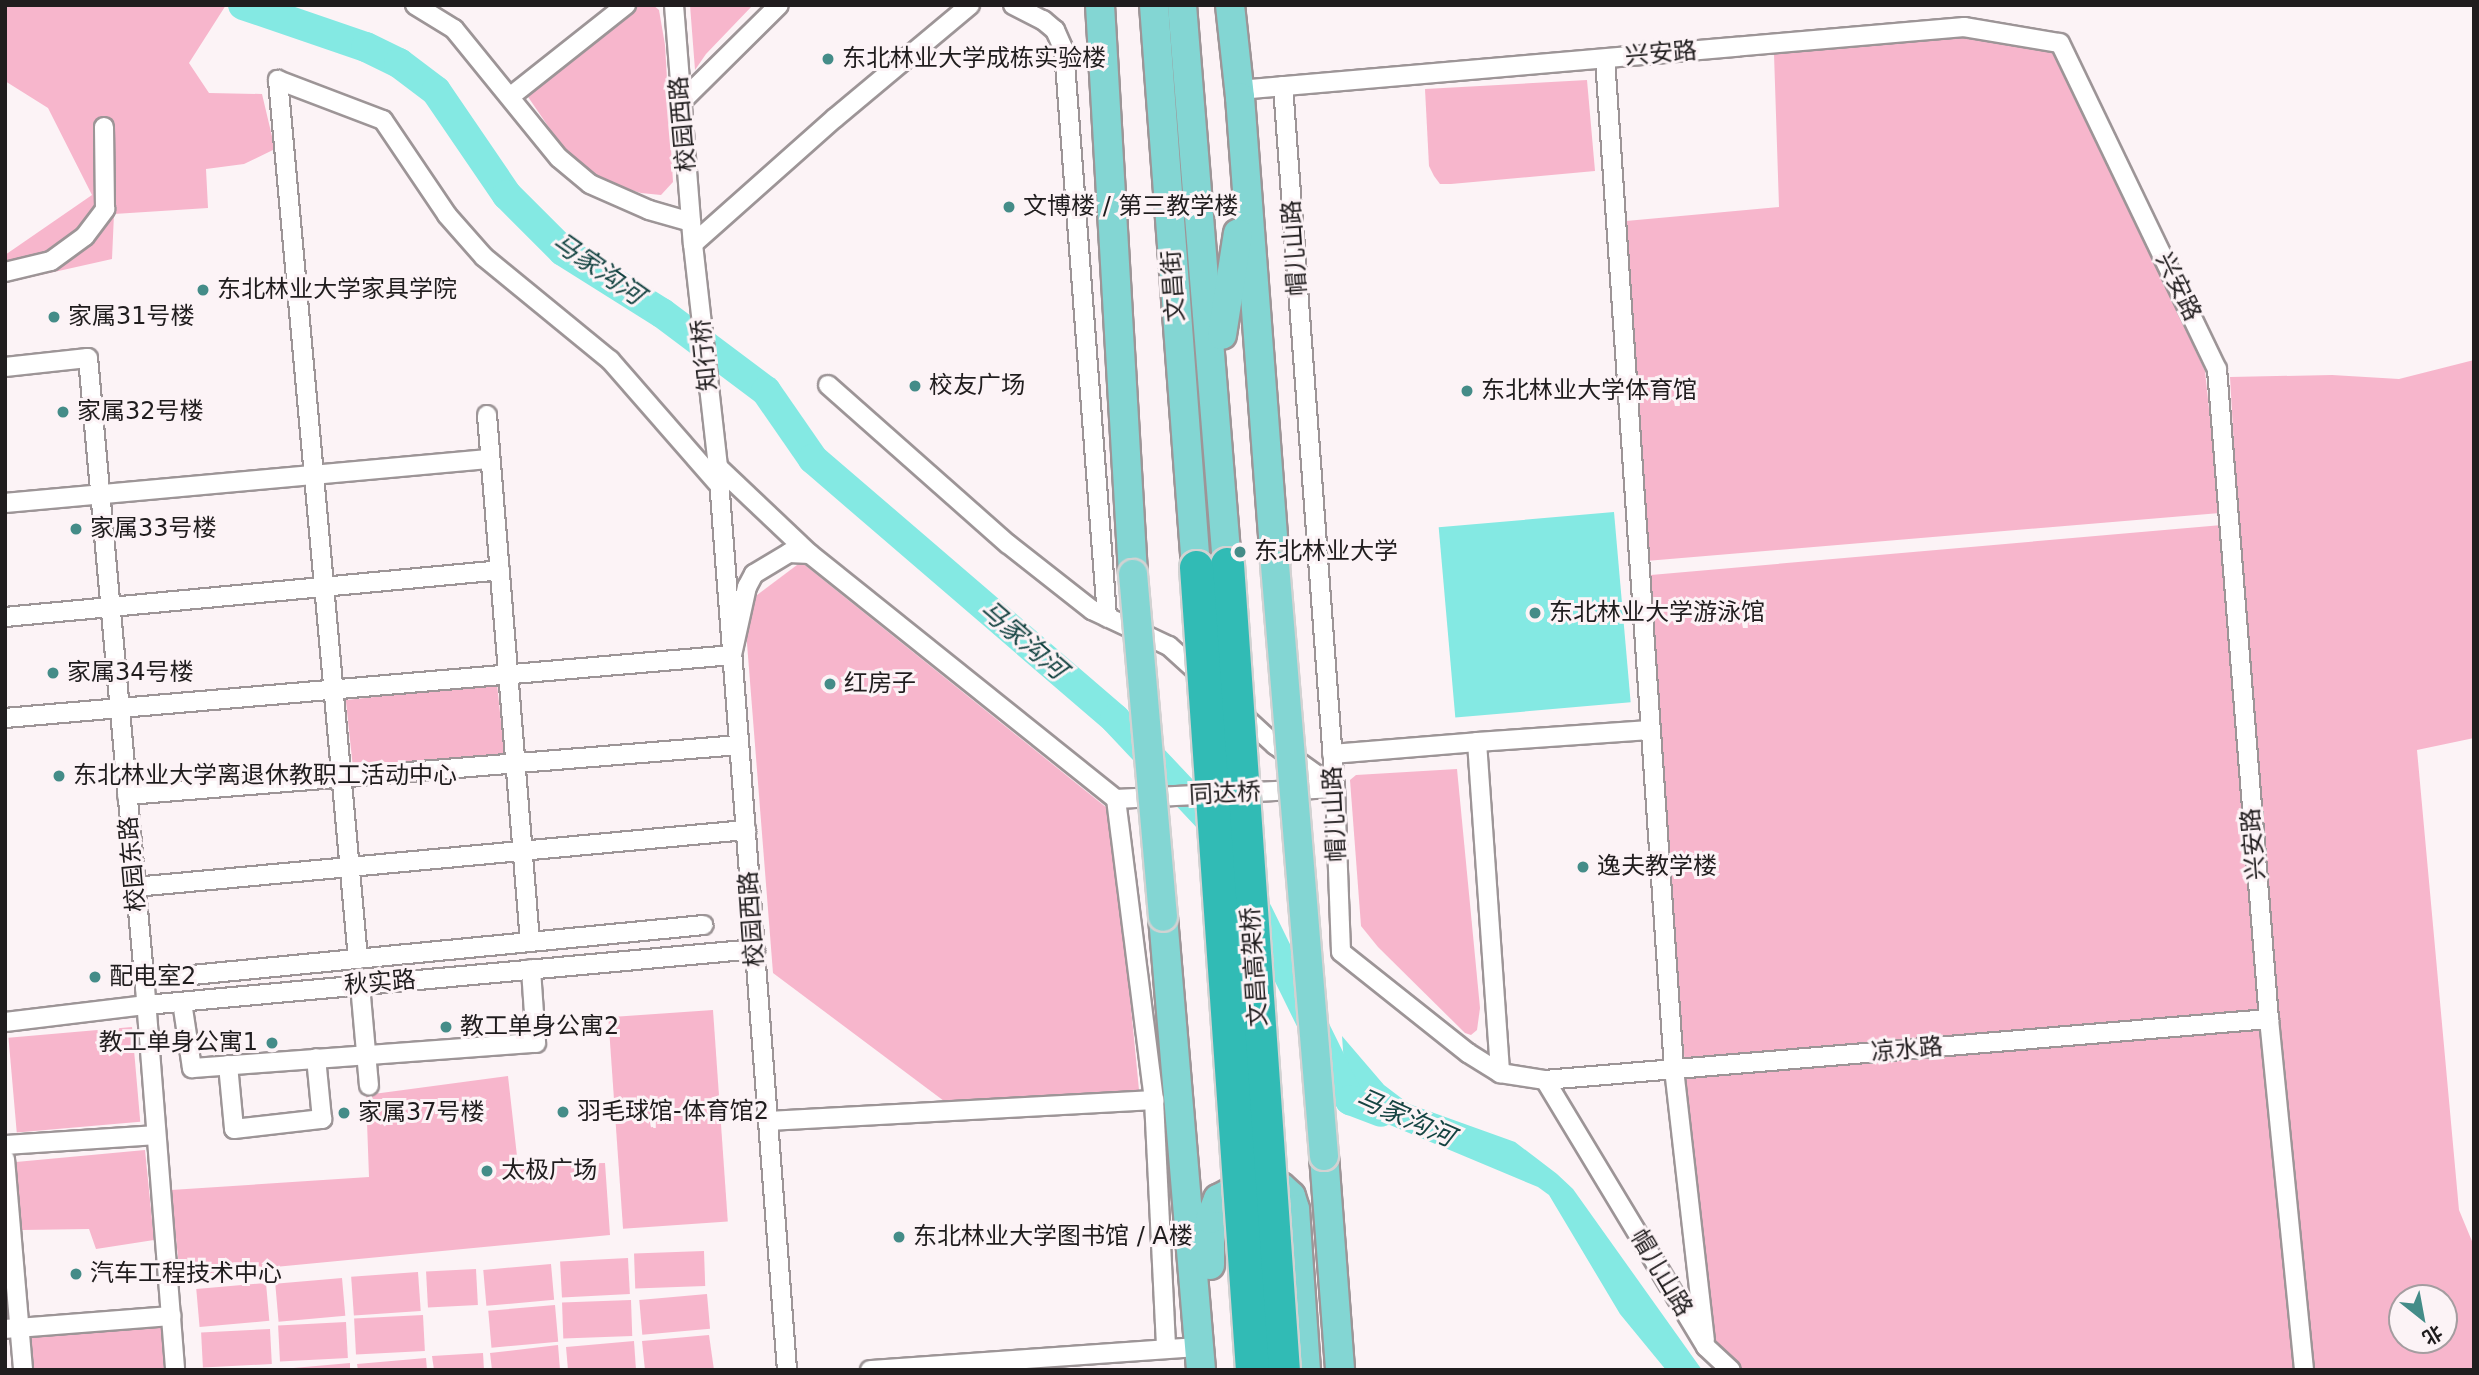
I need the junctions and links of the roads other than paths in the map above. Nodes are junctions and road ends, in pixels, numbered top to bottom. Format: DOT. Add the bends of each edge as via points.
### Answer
graph roads {
  1 [pos="415,5"];
  2 [pos="626,5"];
  3 [pos="779,5"];
  4 [pos="970,5"];
  5 [pos="1013,5"];
  6 [pos="1100,5"];
  7 [pos="1134,5"];
  8 [pos="1154,5"];
  9 [pos="1182,5"];
  10 [pos="1230,5"];
  11 [pos="1236,5"];
  12 [pos="672,6"];
  13 [pos="1605,59"];
  14 [pos="1236,61"];
  15 [pos="1157,67"];
  16 [pos="1283,86"];
  17 [pos="1239,90"];
  18 [pos="511,96"];
  19 [pos="682,102"];
  20 [pos="104,127"];
  21 [pos="1245,194"];
  22 [pos="691,222"];
  23 [pos="693,244"];
  24 [pos="5,272"];
  25 [pos="5,368"];
  26 [pos="828,385"];
  27 [pos="487,415"];
  28 [pos="1218,425"];
  29 [pos="491,459"];
  30 [pos="314,475"];
  31 [pos="719,476"];
  32 [pos="100,494"];
  33 [pos="5,503"];
  34 [pos="810,554"];
  35 [pos="1211,566"];
  36 [pos="500,570"];
  37 [pos="324,587"];
  38 [pos="110,608"];
  39 [pos="5,617"];
  40 [pos="1107,617"];
  41 [pos="732,655"];
  42 [pos="508,674"];
  43 [pos="334,689"];
  44 [pos="119,708"];
  45 [pos="5,718"];
  46 [pos="1650,730"];
  47 [pos="1477,742"];
  48 [pos="739,745"];
  49 [pos="1332,754"];
  50 [pos="516,763"];
  51 [pos="342,777"];
  52 [pos="1335,788"];
  53 [pos="127,795"];
  54 [pos="1116,799"];
  55 [pos="746,830"];
  56 [pos="523,851"];
  57 [pos="350,867"];
  58 [pos="135,887"];
  59 [pos="704,925"];
  60 [pos="530,941"];
  61 [pos="755,949"];
  62 [pos="358,959"];
  63 [pos="531,969"];
  64 [pos="182,976"];
  65 [pos="360,985"];
  66 [pos="182,1002"];
  67 [pos="146,1005"];
  68 [pos="2269,1019"];
  69 [pos="5,1023"];
  70 [pos="366,1054"];
  71 [pos="316,1058"];
  72 [pos="228,1065"];
  73 [pos="1674,1069"];
  74 [pos="1500,1073"];
  75 [pos="1545,1080"];
  76 [pos="369,1086"];
  77 [pos="1154,1100"];
  78 [pos="768,1121"];
  79 [pos="156,1135"];
  80 [pos="5,1145"];
  81 [pos="5,1159"];
  82 [pos="171,1316"];
  83 [pos="12,1328"];
  84 [pos="1706,1347"];
  85 [pos="1166,1349"];
  86 [pos="1200,1358"];
  87 [pos="930,1367"];
  88 [pos="23,1370"];
  89 [pos="175,1370"];
  90 [pos="787,1370"];
  91 [pos="870,1370"];
  92 [pos="1219,1370"];
  93 [pos="1252,1370"];
  94 [pos="1283,1370"];
  95 [pos="1306,1370"];
  96 [pos="1340,1370"];
  97 [pos="1731,1370"];
  98 [pos="2304,1370"];
  1 -- 18 [label="street" via="454,29"];
  2 -- 18 [label="street"];
  3 -- 19 [label="street"];
  4 -- 23 [label="street"];
  5 -- 40 [label="street" via="1055,30 1064,50"];
  6 -- 86 [label="main road, bridge" via="1133,574"];
  7 -- 15 [label="main road"];
  8 -- 15 [label="main road, 文昌街"];
  9 -- 28 [label="main road, 文昌街"];
  10 -- 14 [label="main road"];
  11 -- 14 [label="main road"];
  12 -- 19 [label="street, 校园西路"];
  13 -- 16 [label="street, 兴安路"];
  13 -- 46 [label="street"];
  13 -- 68 [label="street, 兴安路" via="1964,27 2060,43 2217,369"];
  14 -- 17 [label="main road"];
  15 -- 35 [label="main road, 文昌街"];
  16 -- 17 [label="street, 兴安路"];
  16 -- 49 [label="street, 帽儿山路"];
  17 -- 21 [label="main road"];
  18 -- 22 [label="street" via="559,158 590,184 649,210"];
  19 -- 22 [label="street, 校园西路"];
  20 -- 24 [label="street" via="105,209 85,236 51,261"];
  21 -- 28 [label="main road" via="1218,359"];
  21 -- 96 [label="main road, bridge"];
  22 -- 23 [label="street, 校园西路"];
  23 -- 31 [label="street, 知行桥"];
  25 -- 32 [label="street, 校园东路" via="88,358"];
  26 -- 40 [label="street" via="1008,544"];
  27 -- 29 [label="street"];
  28 -- 35 [label="main road, 文昌街"];
  29 -- 30 [label="street"];
  29 -- 36 [label="street"];
  30 -- 31 [label="street" via="278,80 383,120 447,215 484,257 610,360"];
  30 -- 32 [label="street"];
  30 -- 37 [label="street"];
  31 -- 34 [label="street"];
  31 -- 41 [label="street, 校园西路"];
  32 -- 33 [label="street"];
  32 -- 38 [label="street, 校园东路"];
  34 -- 41 [label="street" via="789,553 754,574"];
  34 -- 54 [label="street"];
  35 -- 93 [label="highway, 文昌高架桥, bridge"];
  35 -- 94 [label="highway, 文昌高架桥, bridge"];
  36 -- 37 [label="street"];
  36 -- 42 [label="street"];
  37 -- 38 [label="street"];
  37 -- 43 [label="street"];
  38 -- 39 [label="street"];
  38 -- 44 [label="street, 校园东路"];
  40 -- 52 [label="street" via="1169,646 1275,745"];
  41 -- 42 [label="street"];
  41 -- 48 [label="street, 校园西路"];
  42 -- 43 [label="street"];
  42 -- 50 [label="street"];
  43 -- 44 [label="street"];
  43 -- 51 [label="street"];
  44 -- 45 [label="street"];
  44 -- 53 [label="street, 校园东路"];
  46 -- 47 [label="street"];
  46 -- 73 [label="street"];
  47 -- 49 [label="street"];
  47 -- 74 [label="street"];
  48 -- 50 [label="street"];
  48 -- 55 [label="street, 校园西路"];
  49 -- 52 [label="street, 帽儿山路"];
  50 -- 51 [label="street"];
  50 -- 56 [label="street"];
  51 -- 53 [label="street"];
  51 -- 57 [label="street"];
  52 -- 54 [label="street, 同达桥, bridge"];
  52 -- 74 [label="street, 帽儿山路" via="1341,952"];
  53 -- 58 [label="street, 校园东路"];
  54 -- 77 [label="street"];
  55 -- 56 [label="street"];
  55 -- 61 [label="street, 校园西路"];
  56 -- 57 [label="street"];
  56 -- 60 [label="street"];
  57 -- 58 [label="street"];
  57 -- 62 [label="street"];
  58 -- 67 [label="street, 校园东路"];
  59 -- 60 [label="street"];
  60 -- 62 [label="street"];
  61 -- 63 [label="street, 秋实路"];
  61 -- 78 [label="street, 校园西路"];
  62 -- 64 [label="street"];
  63 -- 65 [label="street, 秋实路"];
  63 -- 70 [label="street" via="536,1043"];
  65 -- 66 [label="street, 秋实路"];
  65 -- 70 [label="street"];
  66 -- 67 [label="street, 秋实路"];
  66 -- 72 [label="street" via="192,1068"];
  67 -- 69 [label="street, 秋实路"];
  67 -- 79 [label="street, 校园东路"];
  68 -- 73 [label="street, 凉水路"];
  68 -- 98 [label="street, 兴安路"];
  70 -- 71 [label="street"];
  70 -- 76 [label="street"];
  71 -- 72 [label="street"];
  71 -- 72 [label="street" via="322,1119 234,1129"];
  73 -- 75 [label="street, 凉水路"];
  73 -- 84 [label="street"];
  74 -- 75 [label="street, 帽儿山路"];
  75 -- 84 [label="street, 帽儿山路"];
  77 -- 78 [label="street"];
  77 -- 85 [label="street"];
  78 -- 90 [label="street, 校园西路"];
  79 -- 80 [label="street"];
  79 -- 82 [label="street, 校园东路"];
  81 -- 83 [label="street"];
  82 -- 83 [label="street"];
  82 -- 89 [label="street, 校园东路"];
  83 -- 88 [label="street"];
  84 -- 97 [label="street, 帽儿山路"];
  85 -- 86 [label="street"];
  85 -- 87 [label="street"];
  87 -- 91 [label="street"];
  92 -- 95 [label="main road" via="1209,1247 1212,1209 1218,1199 1237,1189 1272,1185 1291,1196"];
}
